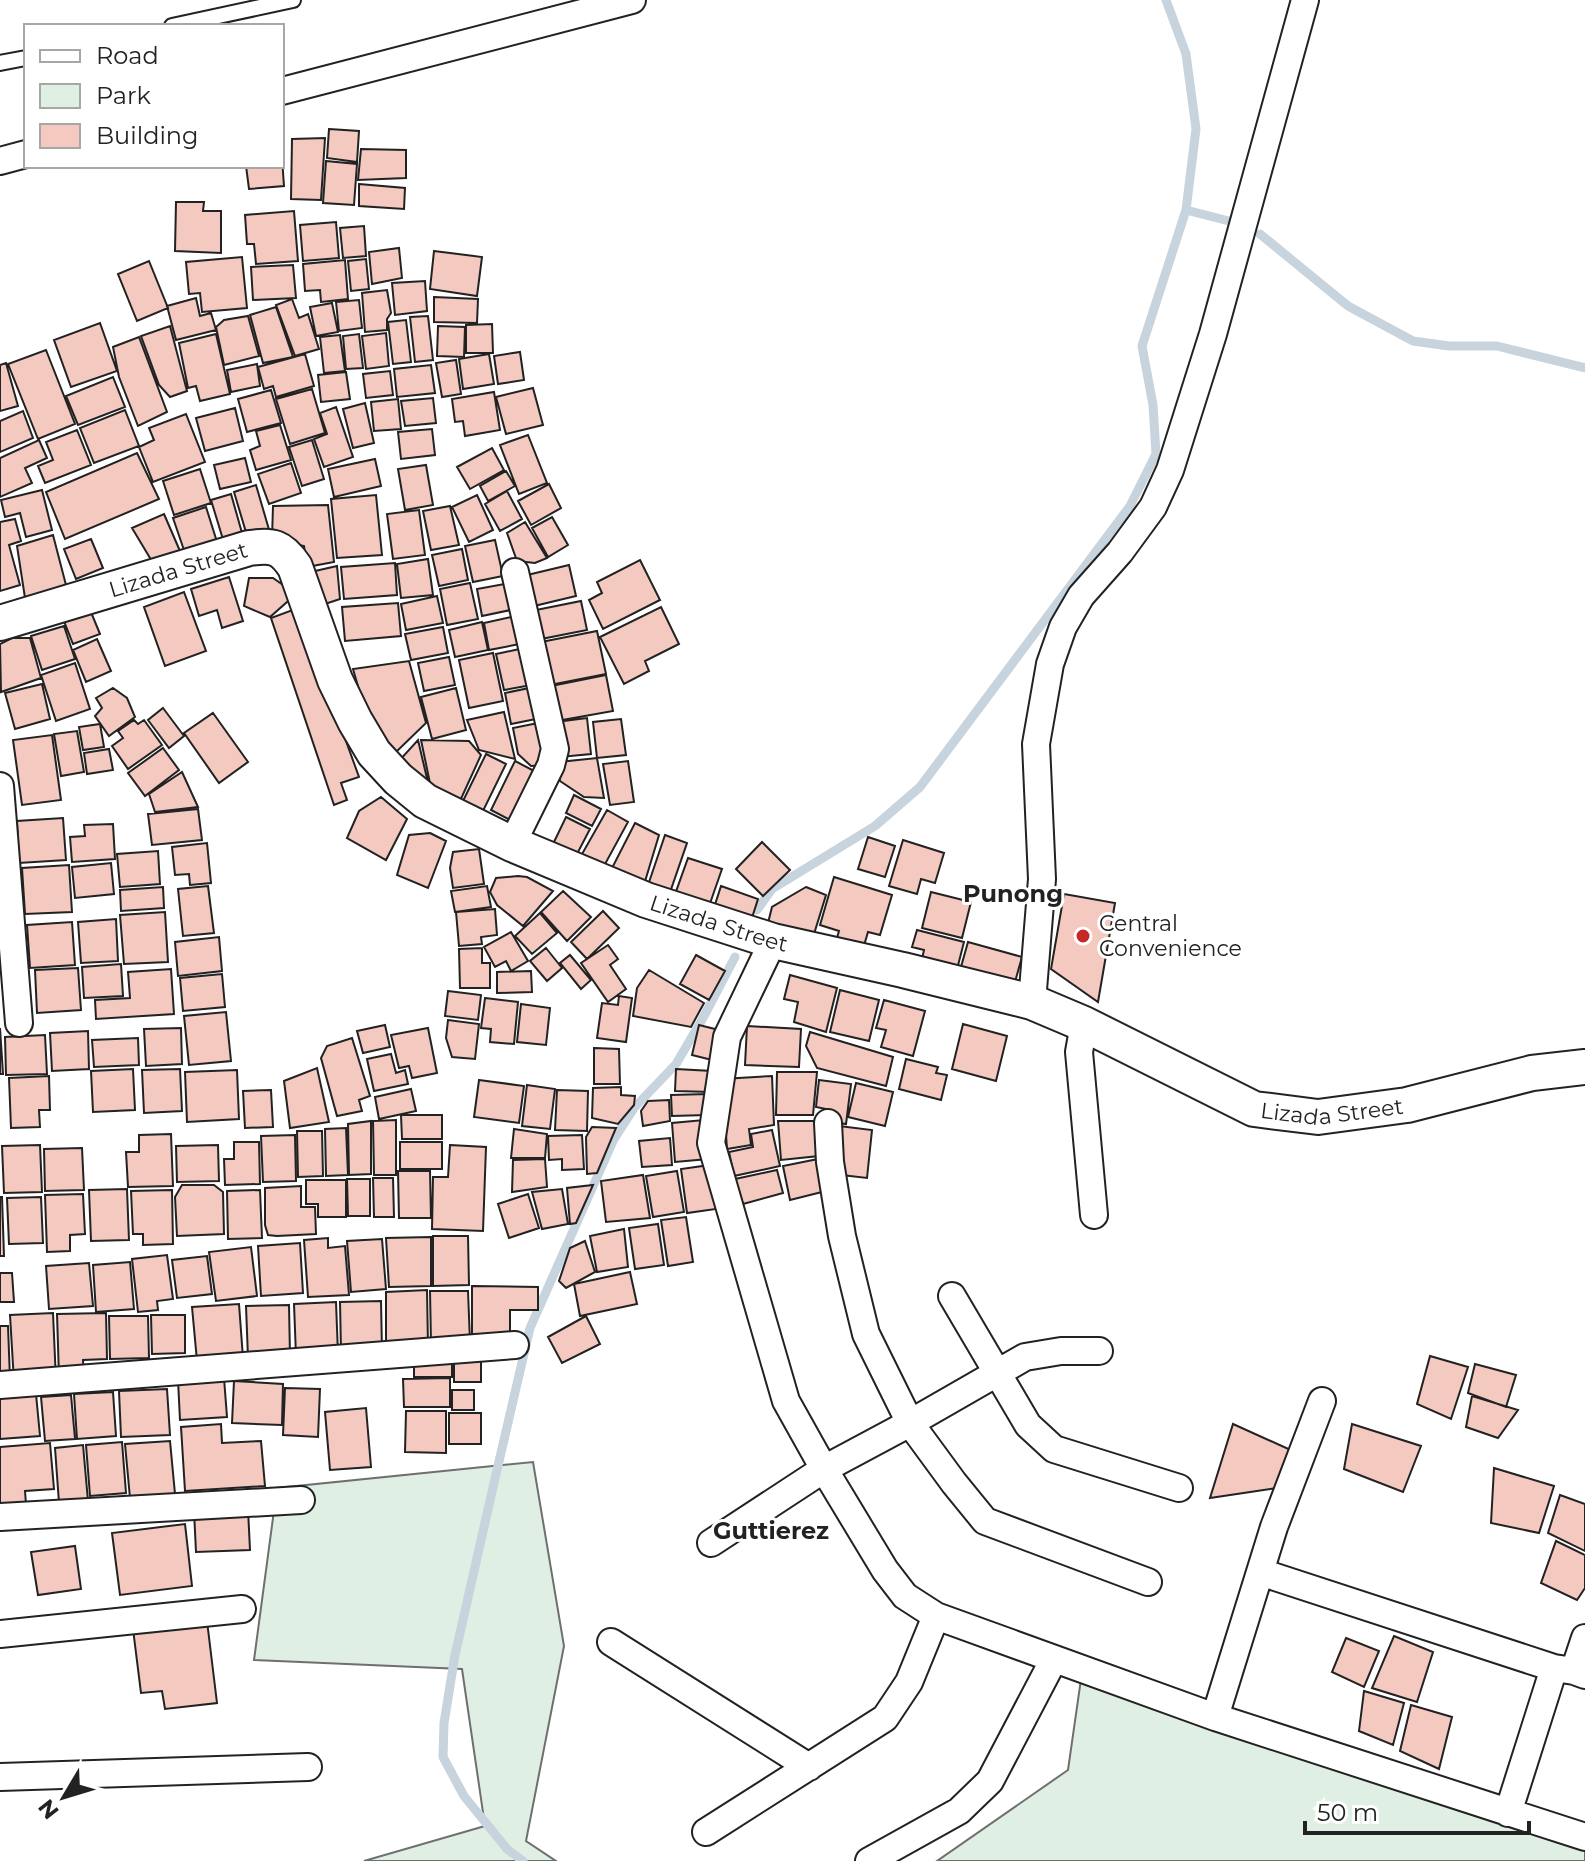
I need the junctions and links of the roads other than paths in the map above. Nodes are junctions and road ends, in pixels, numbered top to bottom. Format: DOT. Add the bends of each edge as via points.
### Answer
graph roads {
  1 [pos="293,0"];
  2 [pos="632,0"];
  3 [pos="1305,0"];
  4 [pos="181,24"];
  5 [pos="24,58"];
  6 [pos="0,63"];
  7 [pos="284,90"];
  8 [pos="24,155"];
  9 [pos="0,161"];
  10 [pos="515,572"];
  11 [pos="0,623"];
  12 [pos="0,786"];
  13 [pos="512,844"];
  14 [pos="773,941"];
  15 [pos="1032,1002"];
  16 [pos="19,1023"];
  17 [pos="1084,1024"];
  18 [pos="1585,1067"];
  19 [pos="828,1123"];
  20 [pos="1094,1215"];
  21 [pos="952,1296"];
  22 [pos="515,1345"];
  23 [pos="1099,1351"];
  24 [pos="996,1373"];
  25 [pos="0,1385"];
  26 [pos="1322,1401"];
  27 [pos="910,1423"];
  28 [pos="824,1469"];
  29 [pos="1179,1488"];
  30 [pos="301,1500"];
  31 [pos="0,1517"];
  32 [pos="711,1543"];
  33 [pos="1260,1572"];
  34 [pos="1148,1582"];
  35 [pos="242,1609"];
  36 [pos="936,1616"];
  37 [pos="0,1634"];
  38 [pos="1585,1638"];
  39 [pos="611,1642"];
  40 [pos="1054,1659"];
  41 [pos="1571,1671"];
  42 [pos="1215,1717"];
  43 [pos="308,1767"];
  44 [pos="809,1767"];
  45 [pos="0,1777"];
  46 [pos="1508,1813"];
  47 [pos="706,1832"];
  48 [pos="1585,1837"];
  49 [pos="869,1861"];
  1 -- 4 [label="lane"];
  2 -- 7 [label="street"];
  3 -- 15 [label="street" via="1170,470 1153,507 1081,596 1050,664 1036,744 1042,879"];
  5 -- 6 [label="lane"];
  8 -- 9 [label="street"];
  10 -- 13 [label="street" via="555,749"];
  11 -- 13 [label="street, Lizada Street" via="249,548 276,547 295,567 335,680 374,753 425,801"];
  12 -- 16 [label="street"];
  13 -- 14 [label="street, Lizada Street" via="646,900"];
  14 -- 15 [label="street, Lizada Street"];
  14 -- 28 [label="street" via="727,1037 711,1143 786,1401"];
  15 -- 17 [label="street, Lizada Street"];
  17 -- 18 [label="street, Lizada Street" via="1254,1109 1318,1117 1407,1105 1532,1073"];
  17 -- 20 [label="street" via="1079,1052"];
  19 -- 27 [label="street" via="842,1236 866,1334"];
  21 -- 24 [label="street"];
  22 -- 25 [label="street"];
  23 -- 24 [label="street" via="1025,1357"];
  24 -- 27 [label="street"];
  24 -- 29 [label="street" via="1028,1425 1054,1449"];
  26 -- 33 [label="street"];
  27 -- 28 [label="street"];
  27 -- 34 [label="street" via="985,1521"];
  28 -- 32 [label="street"];
  28 -- 36 [label="street" via="885,1570 905,1596"];
  30 -- 31 [label="street"];
  33 -- 41 [label="street"];
  33 -- 42 [label="street"];
  35 -- 37 [label="street"];
  36 -- 40 [label="street"];
  36 -- 44 [label="street" via="909,1682 885,1718"];
  38 -- 41 [label="street"];
  39 -- 44 [label="street"];
  40 -- 42 [label="street"];
  40 -- 49 [label="street" via="990,1781 959,1811"];
  41 -- 46 [label="street"];
  42 -- 46 [label="street"];
  43 -- 45 [label="street"];
  44 -- 47 [label="street"];
  46 -- 48 [label="street"];
}
